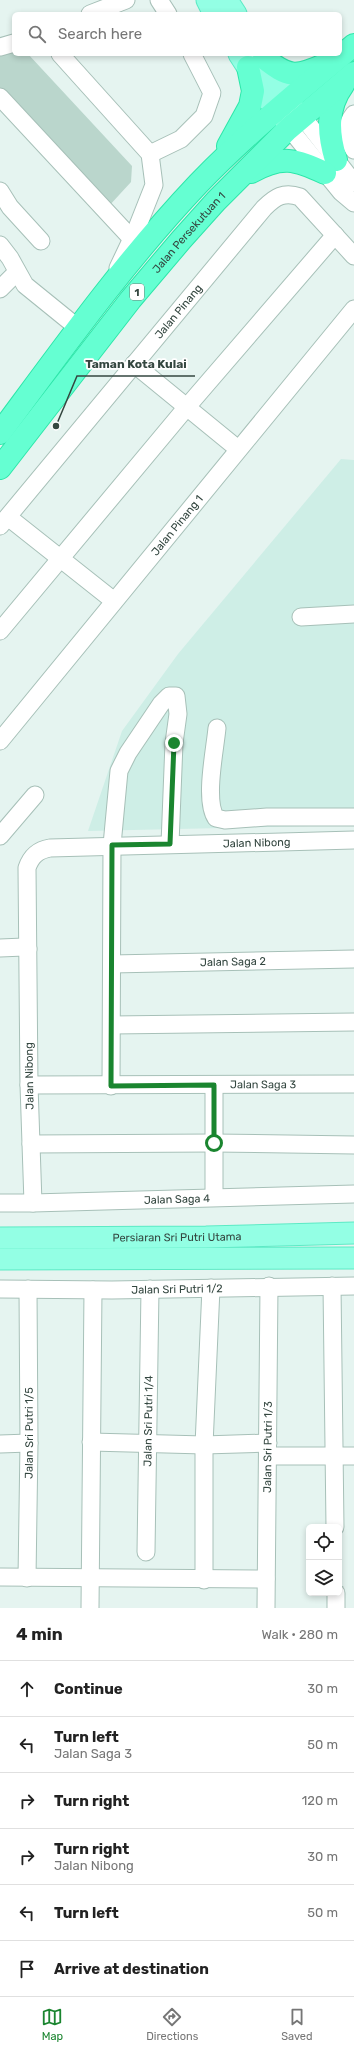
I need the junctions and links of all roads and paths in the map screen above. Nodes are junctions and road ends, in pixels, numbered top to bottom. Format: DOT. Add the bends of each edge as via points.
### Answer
graph roads {
  1 [pos="126,0"];
  2 [pos="159,0"];
  3 [pos="207,0"];
  4 [pos="227,0"];
  5 [pos="95,12"];
  6 [pos="167,12"];
  7 [pos="213,12"];
  8 [pos="235,12"];
  9 [pos="12,44"];
  10 [pos="354,45"];
  11 [pos="0,47"];
  12 [pos="342,55"];
  13 [pos="62,56"];
  14 [pos="193,56"];
  15 [pos="340,56"];
  16 [pos="253,58"];
  17 [pos="338,58"];
  18 [pos="350,76"];
  19 [pos="0,97"];
  20 [pos="282,105"];
  21 [pos="354,114"];
  22 [pos="295,123"];
  23 [pos="150,154"];
  24 [pos="338,161"];
  25 [pos="212,171"];
  26 [pos="238,179"];
  27 [pos="354,183"];
  28 [pos="0,190"];
  29 [pos="354,203"];
  30 [pos="335,235"];
  31 [pos="132,239"];
  32 [pos="41,241"];
  33 [pos="0,246"];
  34 [pos="354,256"];
  35 [pos="17,272"];
  36 [pos="111,284"];
  37 [pos="0,289"];
  38 [pos="354,309"];
  39 [pos="78,328"];
  40 [pos="134,364"];
  41 [pos="186,408"];
  42 [pos="0,433"];
  43 [pos="238,449"];
  44 [pos="0,468"];
  45 [pos="4,522"];
  46 [pos="60,558"];
  47 [pos="114,601"];
  48 [pos="354,614"];
  49 [pos="301,617"];
  50 [pos="0,631"];
  51 [pos="217,728"];
  52 [pos="0,741"];
  53 [pos="35,794"];
  54 [pos="354,817"];
  55 [pos="0,836"];
  56 [pos="354,840"];
  57 [pos="170,844"];
  58 [pos="112,845"];
  59 [pos="0,948"];
  60 [pos="28,949"];
  61 [pos="354,959"];
  62 [pos="112,964"];
  63 [pos="354,1022"];
  64 [pos="112,1026"];
  65 [pos="354,1084"];
  66 [pos="29,1085"];
  67 [pos="214,1085"];
  68 [pos="111,1086"];
  69 [pos="214,1143"];
  70 [pos="31,1144"];
  71 [pos="354,1145"];
  72 [pos="354,1194"];
  73 [pos="214,1197"];
  74 [pos="0,1203"];
  75 [pos="33,1203"];
  76 [pos="354,1234"];
  77 [pos="0,1238"];
  78 [pos="354,1258"];
  79 [pos="0,1259"];
  80 [pos="269,1286"];
  81 [pos="332,1286"];
  82 [pos="354,1286"];
  83 [pos="0,1288"];
  84 [pos="28,1288"];
  85 [pos="211,1288"];
  86 [pos="150,1289"];
  87 [pos="93,1290"];
  88 [pos="91,1442"];
  89 [pos="29,1443"];
  90 [pos="148,1443"];
  91 [pos="0,1444"];
  92 [pos="204,1445"];
  93 [pos="268,1450"];
  94 [pos="333,1456"];
  95 [pos="354,1456"];
  96 [pos="335,1524"];
  97 [pos="146,1552"];
  98 [pos="0,1577"];
  99 [pos="27,1578"];
  100 [pos="90,1578"];
  101 [pos="266,1579"];
  102 [pos="204,1580"];
  103 [pos="336,1596"];
  104 [pos="90,1608"];
  105 [pos="266,1608"];
  106 [pos="336,1608"];
  1 -- 5 [label="street"];
  2 -- 6 [label="street"];
  3 -- 7 [label="main road"];
  4 -- 8 [label="main road"];
  9 -- 11 [label="street"];
  10 -- 12 [label="highway, 1"];
  13 -- 23 [label="street"];
  14 -- 23 [label="street" via="212,92 204,116 181,139"];
  15 -- 17 [label="highway, 1"];
  16 -- 17 [label="highway" via="280,71 293,74 308,72"];
  16 -- 20 [label="main road"];
  16 -- 25 [label="highway" via="253,91 250,106"];
  17 -- 20 [label="highway, 1"];
  18 -- 22 [label="highway, Jalan Persekutuan 1 / 1"];
  18 -- 24 [label="highway" via="337,93 329,124 330,141"];
  19 -- 31 [label="street"];
  20 -- 22 [label="street"];
  20 -- 25 [label="highway, 1"];
  21 -- 24 [label="street" via="347,129 349,140"];
  22 -- 24 [label="street"];
  22 -- 26 [label="highway, Jalan Persekutuan 1 / 1"];
  23 -- 31 [label="street" via="154,185"];
  24 -- 26 [label="highway" via="308,165 286,159 267,163"];
  24 -- 27 [label="street"];
  24 -- 29 [label="street" via="341,192"];
  25 -- 36 [label="highway, 1" via="157,229"];
  26 -- 44 [label="highway, Jalan Persekutuan 1 / 1" via="131,299"];
  28 -- 32 [label="street" via="10,208"];
  30 -- 34 [label="street, Jalan Pinang"];
  30 -- 40 [label="street, Jalan Pinang" via="300,197 292,194 273,199"];
  30 -- 41 [label="street"];
  31 -- 36 [label="street"];
  33 -- 35 [label="street"];
  35 -- 37 [label="street"];
  35 -- 39 [label="street" via="32,291"];
  36 -- 39 [label="highway, 1"];
  38 -- 43 [label="street, Jalan Pinang 1"];
  39 -- 42 [label="highway, 1"];
  40 -- 41 [label="street"];
  40 -- 45 [label="street, Jalan Pinang"];
  41 -- 43 [label="street"];
  41 -- 46 [label="street"];
  43 -- 47 [label="street, Jalan Pinang 1"];
  45 -- 46 [label="street"];
  46 -- 47 [label="street"];
  46 -- 50 [label="street"];
  47 -- 52 [label="street, Jalan Pinang 1"];
  48 -- 49 [label="street"];
  51 -- 54 [label="street" via="211,796 212,812 216,818 225,820 267,817"];
  53 -- 55 [label="street"];
  56 -- 57 [label="street, Jalan Nibong"];
  57 -- 58 [label="street, Jalan Nibong"];
  57 -- 58 [label="street" via="174,743 178,714 176,696 169,696 161,704 119,771"];
  58 -- 60 [label="street, Jalan Nibong" via="50,848 35,853 29,860"];
  58 -- 62 [label="street"];
  59 -- 60 [label="street"];
  60 -- 66 [label="street, Jalan Nibong"];
  61 -- 62 [label="street, Jalan Saga 2"];
  62 -- 64 [label="street"];
  63 -- 64 [label="street"];
  64 -- 68 [label="street"];
  65 -- 67 [label="street, Jalan Saga 3"];
  66 -- 68 [label="street, Jalan Saga 3"];
  66 -- 70 [label="street, Jalan Nibong"];
  67 -- 68 [label="street, Jalan Saga 3"];
  67 -- 69 [label="street"];
  69 -- 70 [label="street"];
  69 -- 71 [label="street"];
  69 -- 73 [label="street"];
  70 -- 75 [label="street, Jalan Nibong"];
  72 -- 73 [label="street, Jalan Saga 4"];
  73 -- 75 [label="street, Jalan Saga 4"];
  74 -- 75 [label="street, Jalan Saga 4"];
  76 -- 77 [label="main road, Persiaran Sri Putri Utama"];
  78 -- 79 [label="main road, Persiaran Sri Putri Utama"];
  80 -- 81 [label="street, Jalan Sri Putri 1/2"];
  80 -- 85 [label="street, Jalan Sri Putri 1/2"];
  80 -- 93 [label="street, Jalan Sri Putri 1/3"];
  81 -- 82 [label="street, Jalan Sri Putri 1/2"];
  81 -- 94 [label="street"];
  83 -- 84 [label="street, Jalan Sri Putri 1/2"];
  84 -- 87 [label="street, Jalan Sri Putri 1/2"];
  84 -- 89 [label="street, Jalan Sri Putri 1/5"];
  85 -- 86 [label="street, Jalan Sri Putri 1/2"];
  85 -- 92 [label="street"];
  86 -- 87 [label="street, Jalan Sri Putri 1/2"];
  86 -- 90 [label="street, Jalan Sri Putri 1/4"];
  87 -- 88 [label="street"];
  88 -- 90 [label="street"];
  88 -- 100 [label="street"];
  89 -- 91 [label="street"];
  89 -- 99 [label="street, Jalan Sri Putri 1/5"];
  90 -- 92 [label="street"];
  90 -- 97 [label="street, Jalan Sri Putri 1/4"];
  92 -- 93 [label="street"];
  92 -- 102 [label="street"];
  93 -- 94 [label="street"];
  93 -- 101 [label="street, Jalan Sri Putri 1/3"];
  94 -- 95 [label="street"];
  94 -- 96 [label="street"];
  98 -- 99 [label="street"];
  99 -- 100 [label="street"];
  100 -- 102 [label="street"];
  100 -- 104 [label="street"];
  101 -- 102 [label="street"];
  101 -- 105 [label="street, Jalan Sri Putri 1/3"];
  103 -- 106 [label="street"];
}
